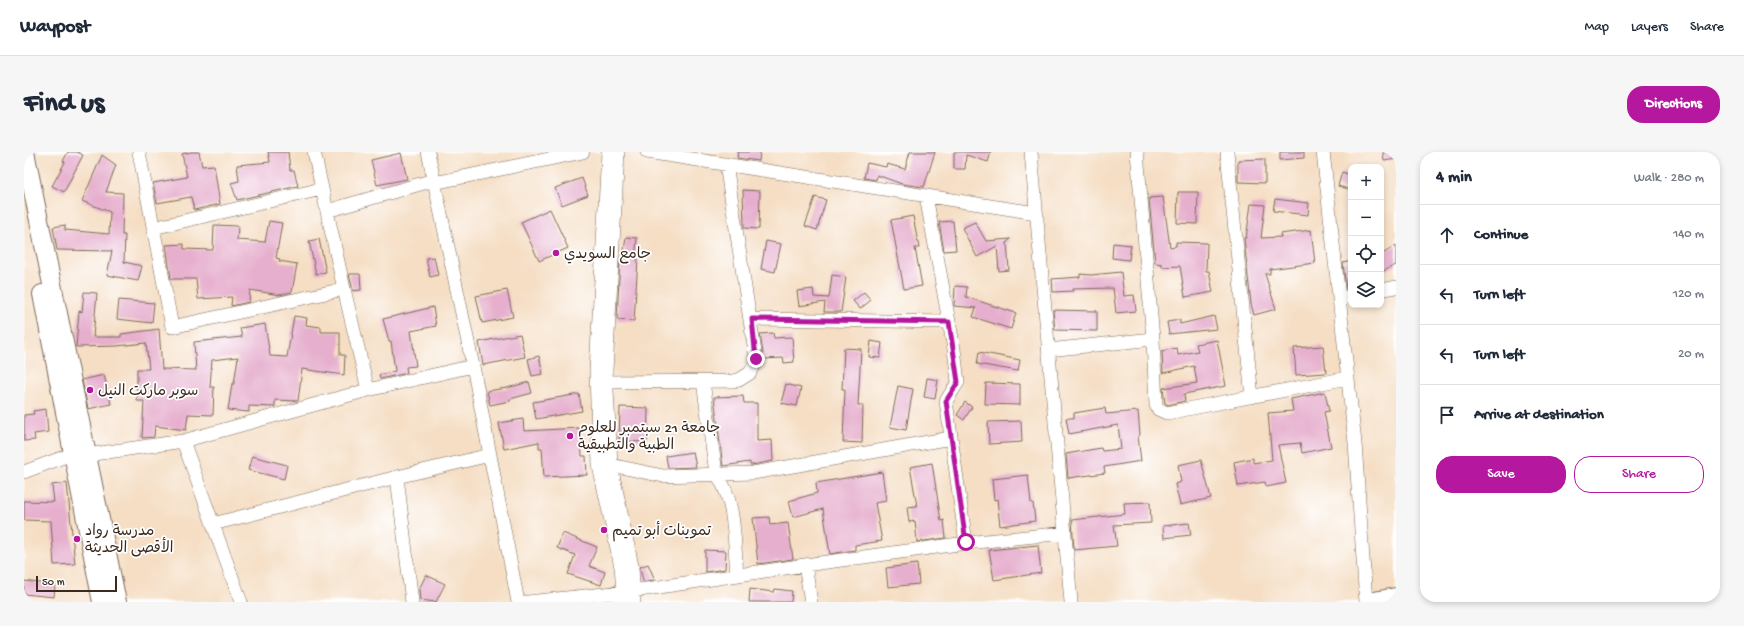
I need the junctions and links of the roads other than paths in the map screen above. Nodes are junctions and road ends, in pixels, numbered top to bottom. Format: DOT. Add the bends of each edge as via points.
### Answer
graph roads {
  1 [pos="25,152"];
  2 [pos="139,152"];
  3 [pos="314,152"];
  4 [pos="428,152"];
  5 [pos="583,152"];
  6 [pos="608,152"];
  7 [pos="618,152"];
  8 [pos="647,152"];
  9 [pos="1031,152"];
  10 [pos="1137,152"];
  11 [pos="1227,152"];
  12 [pos="1323,152"];
  13 [pos="726,164"];
  14 [pos="434,181"];
  15 [pos="322,189"];
  16 [pos="926,196"];
  17 [pos="24,199"];
  18 [pos="327,211"];
  19 [pos="1036,213"];
  20 [pos="154,228"];
  21 [pos="1396,288"];
  22 [pos="344,289"];
  23 [pos="1384,290"];
  24 [pos="1345,298"];
  25 [pos="752,319"];
  26 [pos="949,322"];
  27 [pos="1152,339"];
  28 [pos="1048,350"];
  29 [pos="473,366"];
  30 [pos="1348,378"];
  31 [pos="607,382"];
  32 [pos="703,382"];
  33 [pos="66,384"];
  34 [pos="368,390"];
  35 [pos="1252,396"];
  36 [pos="951,438"];
  37 [pos="183,441"];
  38 [pos="80,454"];
  39 [pos="490,455"];
  40 [pos="611,465"];
  41 [pos="24,472"];
  42 [pos="716,473"];
  43 [pos="398,477"];
  44 [pos="213,524"];
  45 [pos="1065,533"];
  46 [pos="966,542"];
  47 [pos="805,565"];
  48 [pos="737,574"];
  49 [pos="628,597"];
  50 [pos="1396,598"];
  51 [pos="102,602"];
  52 [pos="118,602"];
  53 [pos="241,602"];
  54 [pos="412,602"];
  55 [pos="518,602"];
  56 [pos="528,602"];
  57 [pos="811,602"];
  58 [pos="1071,602"];
  59 [pos="1366,602"];
  60 [pos="1374,602"];
  1 -- 33 [label="street"];
  2 -- 20 [label="street"];
  3 -- 15 [label="street"];
  4 -- 14 [label="street"];
  5 -- 14 [label="street"];
  6 -- 49 [label="street" via="596,371 599,466"];
  7 -- 31 [label="street"];
  8 -- 13 [label="street"];
  9 -- 19 [label="street"];
  10 -- 27 [label="street"];
  11 -- 35 [label="street"];
  12 -- 24 [label="street"];
  13 -- 16 [label="street"];
  13 -- 25 [label="street"];
  14 -- 18 [label="street"];
  14 -- 29 [label="street"];
  15 -- 18 [label="street"];
  15 -- 20 [label="street"];
  16 -- 19 [label="street"];
  16 -- 26 [label="street"];
  17 -- 33 [label="street"];
  18 -- 22 [label="street"];
  19 -- 28 [label="street"];
  20 -- 22 [label="street" via="172,327"];
  21 -- 23 [label="street"];
  22 -- 34 [label="street"];
  24 -- 30 [label="street"];
  25 -- 26 [label="street"];
  25 -- 32 [label="street" via="756,359 753,369 739,380"];
  26 -- 36 [label="street" via="958,382 946,401"];
  27 -- 28 [label="street"];
  27 -- 35 [label="street" via="1158,409 1167,414"];
  28 -- 45 [label="street"];
  29 -- 34 [label="street"];
  29 -- 39 [label="street"];
  30 -- 35 [label="street"];
  30 -- 59 [label="street"];
  31 -- 32 [label="street"];
  31 -- 40 [label="street"];
  32 -- 42 [label="street"];
  33 -- 38 [label="street"];
  34 -- 37 [label="street"];
  36 -- 42 [label="street" via="753,473"];
  36 -- 46 [label="street"];
  37 -- 38 [label="street"];
  37 -- 44 [label="street"];
  38 -- 41 [label="street"];
  38 -- 51 [label="street"];
  38 -- 52 [label="street"];
  39 -- 43 [label="street"];
  39 -- 55 [label="street"];
  40 -- 42 [label="street" via="663,476"];
  40 -- 49 [label="street" via="632,566"];
  42 -- 48 [label="street" via="729,497"];
  43 -- 44 [label="street"];
  43 -- 54 [label="street"];
  44 -- 53 [label="street"];
  45 -- 46 [label="street" via="971,544"];
  45 -- 58 [label="street"];
  46 -- 47 [label="street"];
  47 -- 48 [label="street"];
  47 -- 57 [label="street"];
  48 -- 49 [label="street"];
  49 -- 56 [label="street"];
  50 -- 60 [label="main road"];
}
